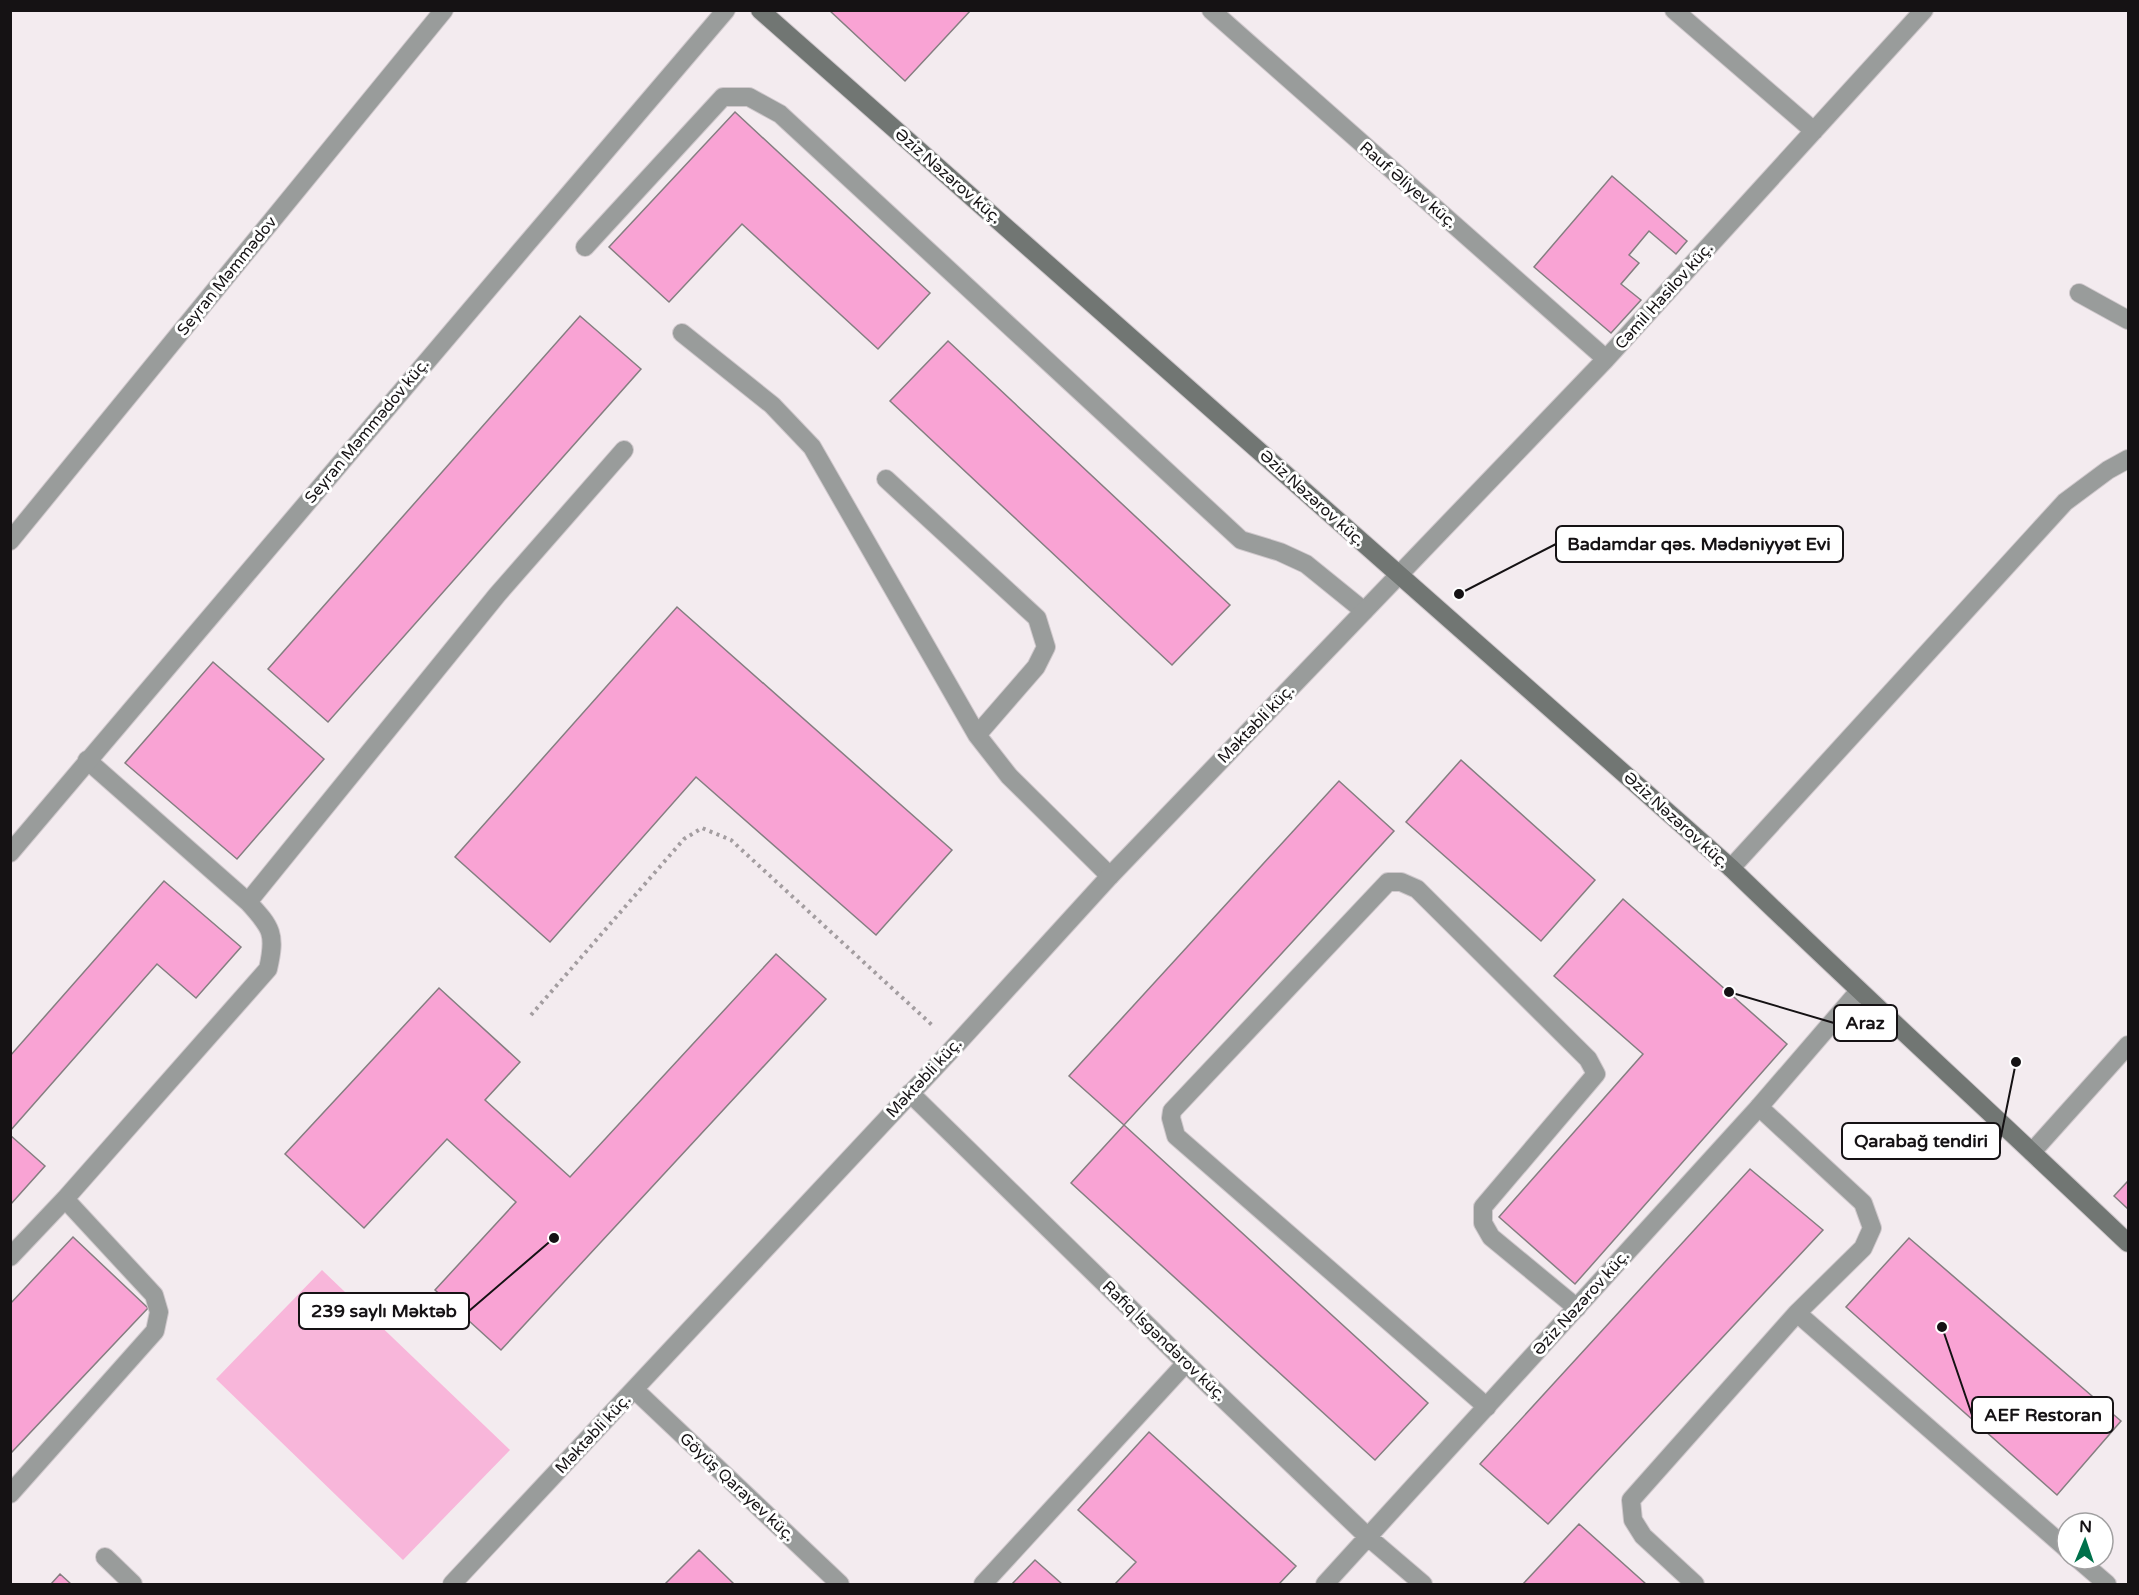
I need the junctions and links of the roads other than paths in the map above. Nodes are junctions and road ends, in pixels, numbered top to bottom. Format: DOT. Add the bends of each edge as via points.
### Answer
graph roads {
  1 [pos="444,10"];
  2 [pos="726,10"];
  3 [pos="760,10"];
  4 [pos="1211,10"];
  5 [pos="1674,10"];
  6 [pos="1924,10"];
  7 [pos="1814,131"];
  8 [pos="585,247"];
  9 [pos="2079,293"];
  10 [pos="2128,320"];
  11 [pos="682,333"];
  12 [pos="1606,359"];
  13 [pos="624,450"];
  14 [pos="2128,459"];
  15 [pos="886,479"];
  16 [pos="10,541"];
  17 [pos="1398,574"];
  18 [pos="1364,611"];
  19 [pos="977,735"];
  20 [pos="87,760"];
  21 [pos="10,853"];
  22 [pos="1731,868"];
  23 [pos="1110,876"];
  24 [pos="248,902"];
  25 [pos="1858,992"];
  26 [pos="2128,1045"];
  27 [pos="910,1093"];
  28 [pos="1759,1107"];
  29 [pos="2032,1152"];
  30 [pos="65,1200"];
  31 [pos="2128,1244"];
  32 [pos="10,1257"];
  33 [pos="1577,1308"];
  34 [pos="1797,1313"];
  35 [pos="1186,1363"];
  36 [pos="635,1390"];
  37 [pos="1487,1407"];
  38 [pos="10,1494"];
  39 [pos="1368,1537"];
  40 [pos="2055,1539"];
  41 [pos="105,1557"];
  42 [pos="2092,1571"];
  43 [pos="133,1584"];
  44 [pos="452,1584"];
  45 [pos="840,1584"];
  46 [pos="983,1584"];
  47 [pos="1324,1584"];
  48 [pos="1423,1584"];
  49 [pos="1695,1584"];
  50 [pos="2108,1584"];
  1 -- 16 [label="street, Seyran Məmmədov"];
  2 -- 20 [label="street, Seyran Məmmədov küç."];
  3 -- 17 [label="street, Əziz Nəzərov küç."];
  4 -- 12 [label="street, Rauf Əliyev küç."];
  5 -- 7 [label="street"];
  6 -- 7 [label="street, Cəmil Hasilov küç."];
  7 -- 12 [label="street, Cəmil Hasilov küç."];
  8 -- 18 [label="street" via="723,98 749,97 780,114 1241,540 1306,564"];
  9 -- 10 [label="street"];
  11 -- 19 [label="street" via="772,405 812,447"];
  12 -- 17 [label="street, Cəmil Hasilov küç."];
  13 -- 24 [label="street" via="496,596"];
  14 -- 22 [label="street" via="2064,502"];
  15 -- 19 [label="street" via="1037,618 1046,647 1036,667"];
  17 -- 18 [label="street, Məktəbli küç."];
  17 -- 22 [label="street, Əziz Nəzərov küç."];
  18 -- 23 [label="street, Məktəbli küç."];
  19 -- 23 [label="street" via="1009,776"];
  20 -- 21 [label="street, Seyran Məmmədov küç."];
  20 -- 24 [label="street"];
  22 -- 25 [label="street, Əziz Nəzərov küç."];
  23 -- 27 [label="street, Məktəbli küç."];
  24 -- 30 [label="street" via="266,921 274,946 268,969"];
  25 -- 28 [label="street, Əziz Nəzərov küç."];
  25 -- 29 [label="street, Əziz Nəzərov küç."];
  26 -- 29 [label="street"];
  27 -- 35 [label="street, Rafiq İsgəndərov küç."];
  27 -- 36 [label="street, Məktəbli küç."];
  28 -- 33 [label="street, Əziz Nəzərov küç."];
  28 -- 34 [label="street" via="1863,1203 1872,1228 1863,1248"];
  29 -- 31 [label="street, Əziz Nəzərov küç."];
  30 -- 32 [label="street"];
  30 -- 38 [label="street" via="154,1295 159,1312 155,1331"];
  33 -- 37 [label="street, Əziz Nəzərov küç."];
  33 -- 37 [label="street" via="1491,1237 1483,1223 1483,1207 1596,1074 1588,1059 1417,889 1401,882 1388,882 1172,1111 1171,1118 1176,1136"];
  34 -- 40 [label="street"];
  34 -- 49 [label="street" via="1631,1500 1634,1520 1643,1536"];
  35 -- 39 [label="street, Rafiq İsgəndərov küç."];
  35 -- 46 [label="street"];
  36 -- 44 [label="street, Məktəbli küç."];
  36 -- 45 [label="street, Göyüş Qarayev küç."];
  37 -- 39 [label="street, Əziz Nəzərov küç."];
  39 -- 47 [label="street, Əziz Nəzərov küç."];
  39 -- 48 [label="street, Rafiq İsgəndərov küç."];
  41 -- 43 [label="street"];
  42 -- 50 [label="street"];
}
